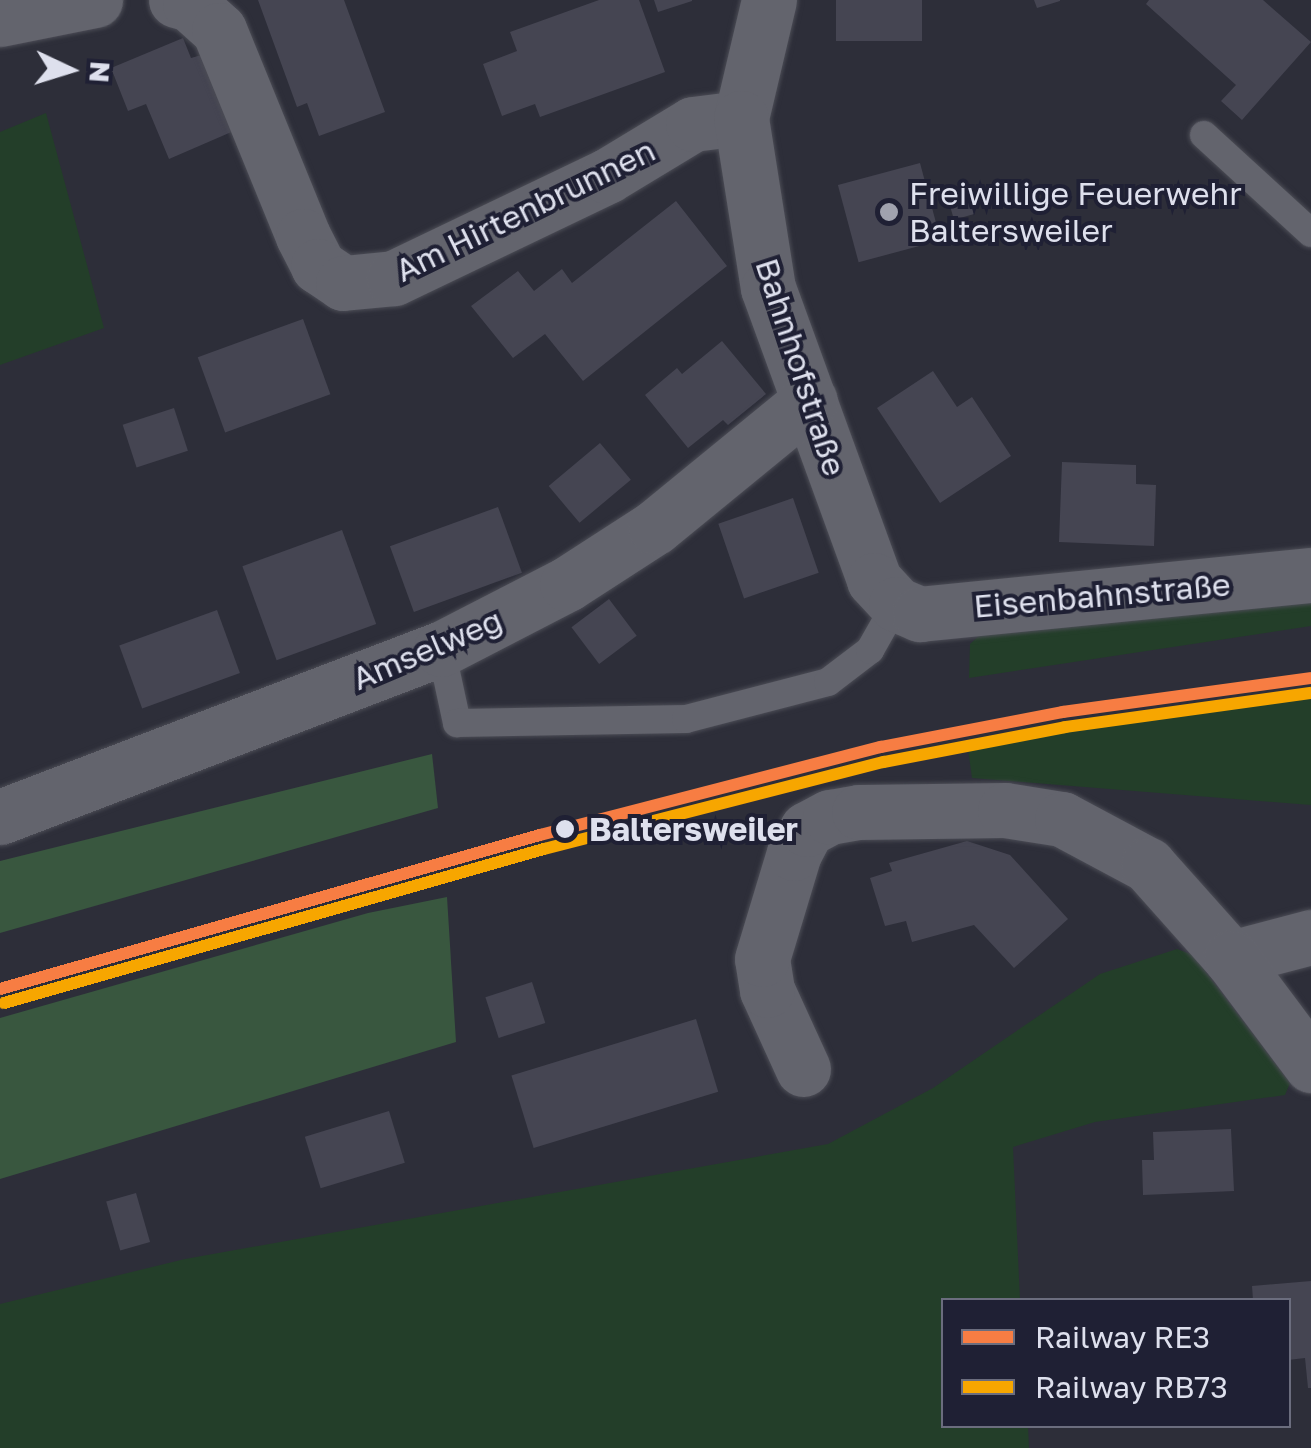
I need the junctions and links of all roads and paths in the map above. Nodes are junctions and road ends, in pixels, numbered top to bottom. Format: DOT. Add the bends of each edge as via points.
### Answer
graph roads {
  1 [pos="95,0"];
  2 [pos="176,0"];
  3 [pos="769,0"];
  4 [pos="0,18"];
  5 [pos="741,118"];
  6 [pos="1204,134"];
  7 [pos="1311,233"];
  8 [pos="810,400"];
  9 [pos="1311,575"];
  10 [pos="896,604"];
  11 [pos="440,648"];
  12 [pos="0,817"];
  13 [pos="1311,937"];
  14 [pos="1231,958"];
  15 [pos="1311,1065"];
  16 [pos="803,1069"];
  1 -- 4 [label="street"];
  2 -- 5 [label="street, Am Hirtenbrunnen" via="219,30 303,236 318,266 344,283 394,278 607,176 693,124"];
  3 -- 5 [label="street, Bahnhofstraße"];
  5 -- 8 [label="street, Bahnhofstraße" via="768,288"];
  6 -- 7 [label="lane"];
  8 -- 10 [label="street, Bahnhofstraße" via="874,580"];
  8 -- 11 [label="street, Amselweg" via="655,527 567,584"];
  9 -- 10 [label="street, Eisenbahnstraße" via="920,614"];
  10 -- 11 [label="lane" via="870,650 828,682 686,719 458,723"];
  11 -- 12 [label="street, Amselweg"];
  13 -- 14 [label="street"];
  14 -- 15 [label="street"];
  14 -- 16 [label="street" via="1148,865 1062,820 1005,810 830,817 806,829 794,854 762,959 767,990"];
}
